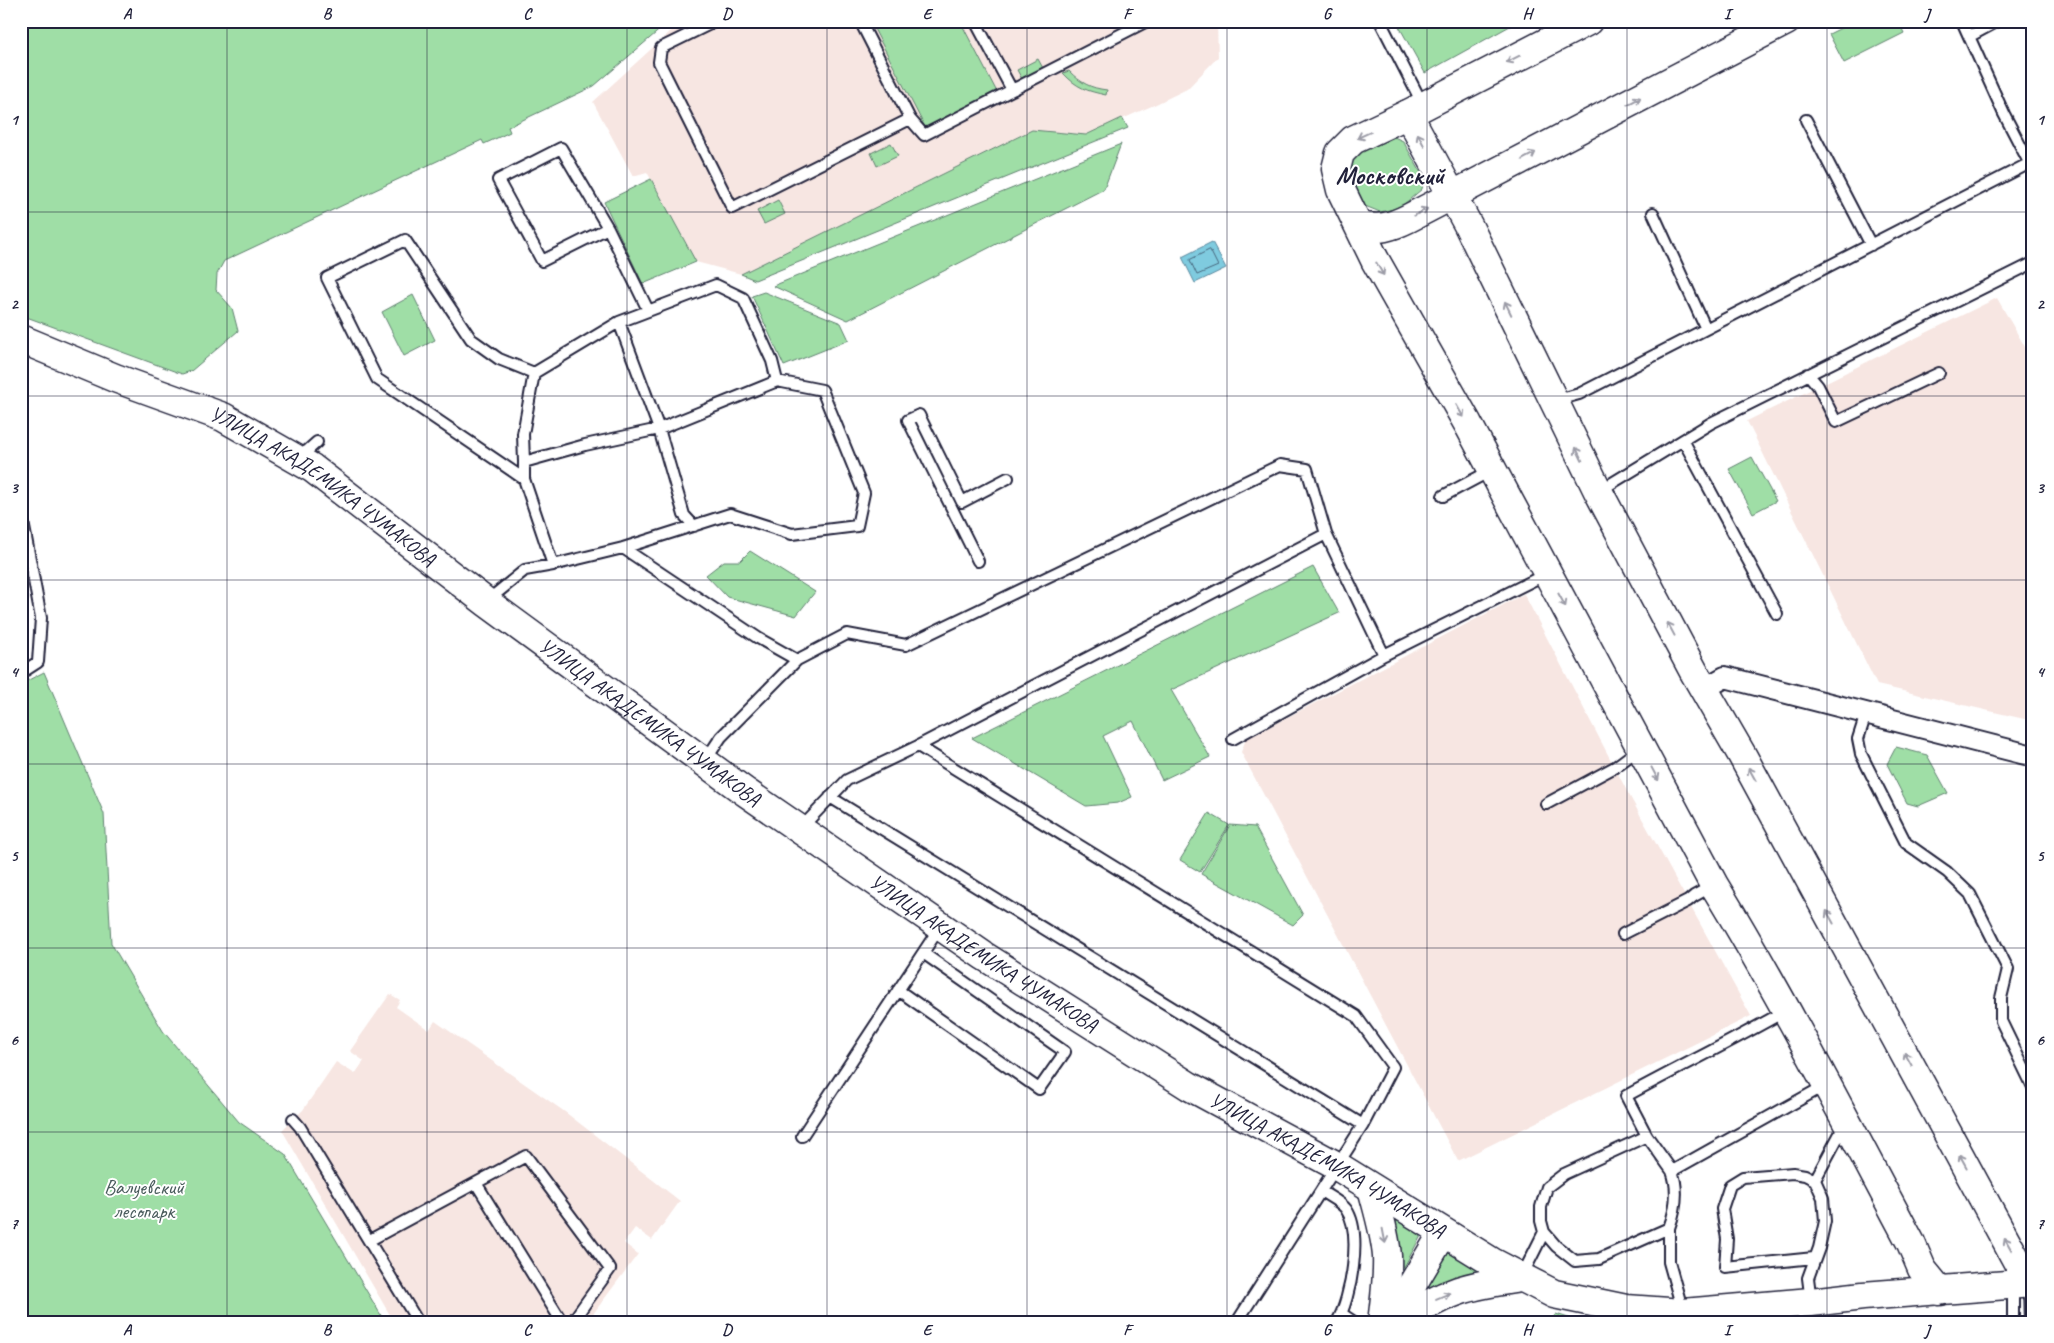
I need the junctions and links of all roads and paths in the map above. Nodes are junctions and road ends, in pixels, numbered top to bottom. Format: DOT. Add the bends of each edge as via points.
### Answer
graph roads {
  1 [pos="716,21"];
  2 [pos="860,21"];
  3 [pos="975,21"];
  4 [pos="1147,21"];
  5 [pos="1380,21"];
  6 [pos="1588,21"];
  7 [pos="1786,21"];
  8 [pos="1962,21"];
  9 [pos="1998,21"];
  10 [pos="1970,36"];
  11 [pos="1012,90"];
  12 [pos="1416,110"];
  13 [pos="910,119"];
  14 [pos="1806,120"];
  15 [pos="2031,166"];
  16 [pos="1451,196"];
  17 [pos="1653,213"];
  18 [pos="1359,226"];
  19 [pos="608,228"];
  20 [pos="1870,245"];
  21 [pos="2033,263"];
  22 [pos="648,310"];
  23 [pos="619,322"];
  24 [pos="1706,329"];
  25 [pos="21,339"];
  26 [pos="534,373"];
  27 [pos="1939,373"];
  28 [pos="1808,374"];
  29 [pos="777,381"];
  30 [pos="1553,401"];
  31 [pos="659,429"];
  32 [pos="1683,440"];
  33 [pos="317,442"];
  34 [pos="298,460"];
  35 [pos="524,462"];
  36 [pos="1492,470"];
  37 [pos="1008,478"];
  38 [pos="524,479"];
  39 [pos="1598,491"];
  40 [pos="1443,496"];
  41 [pos="21,511"];
  42 [pos="694,526"];
  43 [pos="1326,534"];
  44 [pos="25,542"];
  45 [pos="623,548"];
  46 [pos="978,561"];
  47 [pos="553,565"];
  48 [pos="1547,573"];
  49 [pos="486,602"];
  50 [pos="1777,614"];
  51 [pos="1384,655"];
  52 [pos="797,660"];
  53 [pos="21,673"];
  54 [pos="1704,689"];
  55 [pos="1866,714"];
  56 [pos="1233,739"];
  57 [pos="918,746"];
  58 [pos="1641,747"];
  59 [pos="2033,756"];
  60 [pos="705,762"];
  61 [pos="830,797"];
  62 [pos="1546,804"];
  63 [pos="800,828"];
  64 [pos="1714,885"];
  65 [pos="940,927"];
  66 [pos="1623,934"];
  67 [pos="923,953"];
  68 [pos="898,990"];
  69 [pos="1786,1010"];
  70 [pos="1827,1084"];
  71 [pos="2033,1087"];
  72 [pos="293,1120"];
  73 [pos="1846,1122"];
  74 [pos="1363,1125"];
  75 [pos="802,1136"];
  76 [pos="1647,1136"];
  77 [pos="1337,1166"];
  78 [pos="1672,1171"];
  79 [pos="1816,1180"];
  80 [pos="476,1183"];
  81 [pos="1372,1188"];
  82 [pos="1321,1191"];
  83 [pos="1669,1228"];
  84 [pos="1544,1232"];
  85 [pos="1443,1233"];
  86 [pos="370,1240"];
  87 [pos="1814,1258"];
  88 [pos="1521,1278"];
  89 [pos="2025,1284"];
  90 [pos="1940,1291"];
  91 [pos="1811,1302"];
  92 [pos="1683,1313"];
  93 [pos="1339,1318"];
  94 [pos="418,1322"];
  95 [pos="562,1322"];
  96 [pos="572,1322"];
  97 [pos="1237,1322"];
  98 [pos="1354,1322"];
  99 [pos="1382,1322"];
  100 [pos="1390,1322"];
  101 [pos="1402,1322"];
  102 [pos="2013,1322"];
  103 [pos="2030,1322"];
  1 -- 13 [label="lane" via="661,48 660,62 732,208"];
  2 -- 13 [label="lane"];
  3 -- 11 [label="lane"];
  4 -- 11 [label="lane"];
  5 -- 12 [label="lane"];
  6 -- 12 [label="street, one-way" via="1549,36"];
  16 -- 7 [label="street, one-way"];
  8 -- 10 [label="lane"];
  9 -- 10 [label="lane"];
  10 -- 15 [label="lane"];
  11 -- 13 [label="lane" via="924,134"];
  16 -- 12 [label="street, one-way"];
  12 -- 18 [label="street, one-way" via="1353,140 1340,153 1336,169 1339,183"];
  14 -- 20 [label="lane"];
  15 -- 20 [label="lane"];
  18 -- 16 [label="street, one-way" via="1372,230 1391,227"];
  30 -- 16 [label="street, one-way"];
  17 -- 24 [label="lane"];
  18 -- 36 [label="street, one-way"];
  19 -- 19 [label="lane" via="542,261 498,180 561,148"];
  19 -- 22 [label="lane"];
  20 -- 24 [label="lane"];
  21 -- 28 [label="lane"];
  22 -- 23 [label="lane"];
  22 -- 29 [label="lane" via="716,285 742,298 772,361"];
  23 -- 26 [label="lane"];
  23 -- 31 [label="lane"];
  24 -- 30 [label="lane" via="1579,394"];
  25 -- 34 [label="street, УЛИЦА АКАДЕМИКА ЧУМАКОВА" via="115,378 223,417"];
  26 -- 35 [label="lane" via="523,434"];
  26 -- 38 [label="lane" via="499,359 471,339 405,240 326,278 377,379"];
  27 -- 28 [label="lane" via="1836,422 1818,386"];
  28 -- 32 [label="lane"];
  29 -- 31 [label="lane"];
  29 -- 42 [label="lane" via="822,390 864,493 857,526 792,534 730,514"];
  39 -- 30 [label="street, one-way"];
  31 -- 35 [label="lane"];
  31 -- 42 [label="lane" via="684,515"];
  32 -- 39 [label="lane"];
  32 -- 50 [label="lane"];
  33 -- 34 [label="lane"];
  34 -- 49 [label="street, УЛИЦА АКАДЕМИКА ЧУМАКОВА"];
  35 -- 38 [label="lane"];
  36 -- 40 [label="lane"];
  36 -- 48 [label="street"];
  37 -- 46 [label="lane" via="962,502 919,415 908,420"];
  38 -- 47 [label="lane"];
  54 -- 39 [label="street, one-way"];
  41 -- 44 [label="lane"];
  42 -- 45 [label="lane"];
  43 -- 51 [label="lane"];
  43 -- 52 [label="lane" via="1307,469 1280,465 906,645 847,634"];
  43 -- 57 [label="lane"];
  44 -- 53 [label="lane" via="41,618 38,662"];
  45 -- 47 [label="lane"];
  45 -- 52 [label="lane" via="758,638"];
  47 -- 49 [label="lane" via="525,570"];
  48 -- 51 [label="lane"];
  48 -- 58 [label="street, one-way"];
  49 -- 60 [label="street, УЛИЦА АКАДЕМИКА ЧУМАКОВА"];
  51 -- 56 [label="lane"];
  52 -- 60 [label="lane" via="721,738"];
  54 -- 55 [label="street" via="1725,677"];
  89 -- 54 [label="street, one-way"];
  55 -- 59 [label="street"];
  55 -- 71 [label="lane" via="1858,739 1861,754 1906,843 1947,872 1970,894 2008,969 2001,998 2001,1021"];
  57 -- 61 [label="lane" via="847,780"];
  57 -- 74 [label="lane" via="1356,1016 1394,1067"];
  58 -- 62 [label="lane" via="1615,767"];
  58 -- 64 [label="street, one-way"];
  60 -- 63 [label="street, УЛИЦА АКАДЕМИКА ЧУМАКОВА"];
  61 -- 63 [label="lane"];
  61 -- 74 [label="lane"];
  63 -- 65 [label="street, УЛИЦА АКАДЕМИКА ЧУМАКОВА"];
  64 -- 66 [label="lane" via="1688,902"];
  64 -- 69 [label="street"];
  65 -- 67 [label="lane"];
  65 -- 77 [label="street, УЛИЦА АКАДЕМИКА ЧУМАКОВА" via="1190,1086"];
  67 -- 68 [label="lane"];
  67 -- 68 [label="lane" via="1065,1052 1039,1088"];
  68 -- 75 [label="lane"];
  69 -- 70 [label="street"];
  69 -- 76 [label="lane" via="1626,1096"];
  70 -- 73 [label="street"];
  70 -- 78 [label="lane"];
  72 -- 86 [label="lane"];
  73 -- 79 [label="lane"];
  73 -- 90 [label="street" via="1922,1269"];
  74 -- 77 [label="lane"];
  76 -- 78 [label="lane"];
  76 -- 84 [label="lane" via="1564,1174 1547,1187 1541,1208"];
  77 -- 81 [label="street, УЛИЦА АКАДЕМИКА ЧУМАКОВА"];
  77 -- 82 [label="lane"];
  78 -- 83 [label="lane" via="1676,1197"];
  79 -- 87 [label="lane" via="1823,1198 1824,1222"];
  79 -- 87 [label="lane" via="1793,1173 1743,1177 1730,1185 1722,1209 1727,1239 1725,1267"];
  80 -- 86 [label="lane"];
  80 -- 95 [label="lane"];
  80 -- 96 [label="lane" via="526,1156 610,1269"];
  81 -- 85 [label="street, УЛИЦА АКАДЕМИКА ЧУМАКОВА"];
  81 -- 99 [label="street, one-way" via="1387,1258"];
  82 -- 93 [label="lane" via="1346,1209 1354,1238 1353,1276"];
  82 -- 97 [label="lane"];
  83 -- 84 [label="lane" via="1587,1261 1575,1261"];
  83 -- 92 [label="lane" via="1669,1262"];
  84 -- 88 [label="lane"];
  85 -- 88 [label="street, УЛИЦА АКАДЕМИКА ЧУМАКОВА"];
  85 -- 100 [label="street"];
  86 -- 94 [label="lane"];
  87 -- 91 [label="lane" via="1808,1278"];
  88 -- 92 [label="street, УЛИЦА АКАДЕМИКА ЧУМАКОВА" via="1563,1296 1626,1309"];
  101 -- 88 [label="street, one-way" via="1431,1301 1462,1288"];
  89 -- 90 [label="street, УЛИЦА АКАДЕМИКА ЧУМАКОВА"];
  89 -- 102 [label="lane"];
  89 -- 103 [label="lane"];
  90 -- 91 [label="street, УЛИЦА АКАДЕМИКА ЧУМАКОВА"];
  91 -- 92 [label="street, УЛИЦА АКАДЕМИКА ЧУМАКОВА"];
  93 -- 98 [label="lane"];
}
